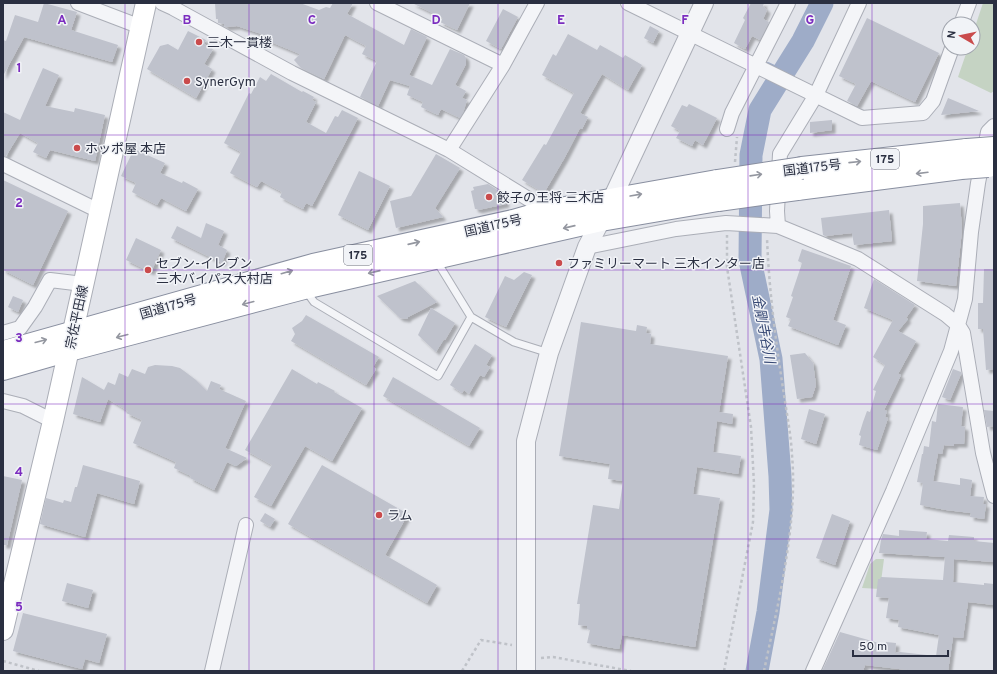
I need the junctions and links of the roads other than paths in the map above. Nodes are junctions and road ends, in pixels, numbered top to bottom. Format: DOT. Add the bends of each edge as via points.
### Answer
graph roads {
  1 [pos="78,3"];
  2 [pos="146,3"];
  3 [pos="162,3"];
  4 [pos="378,3"];
  5 [pos="537,3"];
  6 [pos="628,3"];
  7 [pos="704,3"];
  8 [pos="788,3"];
  9 [pos="859,3"];
  10 [pos="969,3"];
  11 [pos="964,16"];
  12 [pos="142,27"];
  13 [pos="689,34"];
  14 [pos="949,56"];
  15 [pos="503,65"];
  16 [pos="761,68"];
  17 [pos="816,95"];
  18 [pos="994,126"];
  19 [pos="727,128"];
  20 [pos="449,150"];
  21 [pos="964,159"];
  22 [pos="992,160"];
  23 [pos="3,164"];
  24 [pos="717,190"];
  25 [pos="612,199"];
  26 [pos="99,211"];
  27 [pos="548,211"];
  28 [pos="601,220"];
  29 [pos="772,226"];
  30 [pos="587,247"];
  31 [pos="434,258"];
  32 [pos="83,284"];
  33 [pos="304,288"];
  34 [pos="471,317"];
  35 [pos="958,325"];
  36 [pos="3,333"];
  37 [pos="71,341"];
  38 [pos="3,352"];
  39 [pos="549,353"];
  40 [pos="3,369"];
  41 [pos="3,401"];
  42 [pos="53,421"];
  43 [pos="994,496"];
  44 [pos="246,526"];
  45 [pos="3,630"];
  46 [pos="526,659"];
  47 [pos="212,671"];
  48 [pos="813,671"];
  1 -- 12 [label="street"];
  2 -- 12 [label="main road, 宗佐平田線"];
  3 -- 20 [label="street" via="292,73"];
  4 -- 15 [label="street"];
  5 -- 15 [label="street"];
  6 -- 13 [label="street"];
  7 -- 13 [label="street"];
  8 -- 16 [label="street"];
  9 -- 17 [label="street"];
  10 -- 11 [label="street"];
  12 -- 26 [label="main road, 宗佐平田線"];
  13 -- 16 [label="street"];
  13 -- 25 [label="street"];
  14 -- 17 [label="street" via="932,101 923,113 862,118"];
  15 -- 20 [label="street"];
  16 -- 17 [label="street"];
  16 -- 19 [label="street" via="732,113"];
  17 -- 29 [label="street" via="780,154 777,210"];
  18 -- 35 [label="street" via="988,132 978,183 965,299"];
  20 -- 27 [label="street"];
  21 -- 22 [label="highway, 国道175号 / 175, bridge"];
  21 -- 24 [label="highway, 国道175号 / 175, one-way, bridge" via="797,189"];
  24 -- 21 [label="highway, 国道175号 / 175, one-way, bridge" via="802,168"];
  23 -- 26 [label="street"];
  25 -- 24 [label="highway, 国道175号 / 175, one-way"];
  24 -- 28 [label="highway, 国道175号 / 175"];
  25 -- 27 [label="highway, 国道175号 / 175"];
  25 -- 28 [label="street"];
  26 -- 32 [label="main road, 宗佐平田線"];
  37 -- 27 [label="highway, 国道175号 / 175, one-way" via="313,265"];
  28 -- 30 [label="street"];
  28 -- 31 [label="highway, 国道175号 / 175, one-way"];
  29 -- 30 [label="street" via="726,223 676,229"];
  29 -- 35 [label="street" via="858,259 945,314"];
  30 -- 39 [label="street"];
  31 -- 33 [label="highway, 国道175号 / 175, one-way"];
  31 -- 34 [label="lane"];
  32 -- 36 [label="street" via="50,280 20,328"];
  32 -- 37 [label="main road, 宗佐平田線"];
  33 -- 34 [label="lane" via="314,302 438,376"];
  33 -- 37 [label="highway, 国道175号 / 175, one-way"];
  34 -- 39 [label="lane" via="514,342"];
  35 -- 43 [label="street" via="963,332 984,454"];
  35 -- 48 [label="street" via="951,351 896,483"];
  38 -- 37 [label="highway, 国道175号 / 175, one-way"];
  37 -- 40 [label="highway, 国道175号 / 175"];
  37 -- 42 [label="main road, 宗佐平田線"];
  39 -- 46 [label="street" via="526,441"];
  41 -- 42 [label="street" via="23,406"];
  42 -- 45 [label="main road, 宗佐平田線"];
  44 -- 47 [label="street"];
}
